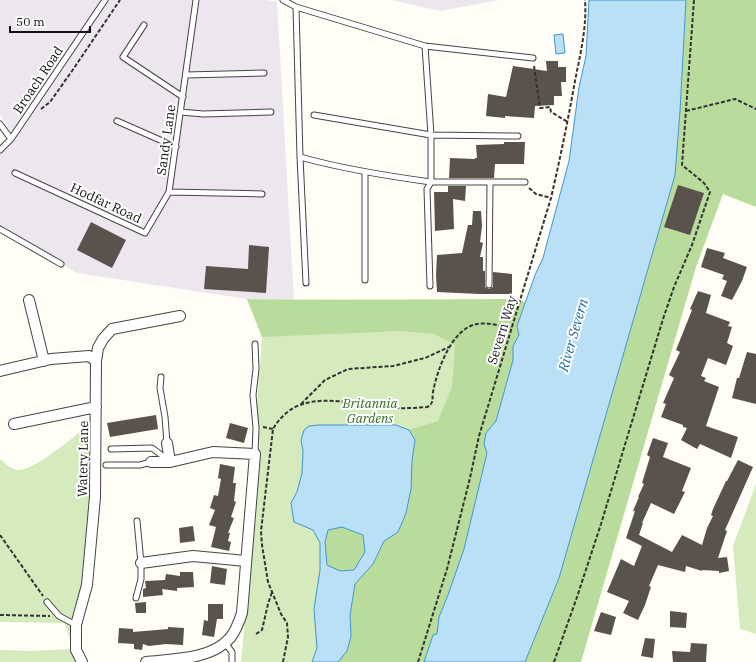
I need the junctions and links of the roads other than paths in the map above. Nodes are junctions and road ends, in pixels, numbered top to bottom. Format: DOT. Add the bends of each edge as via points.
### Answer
graph roads {
  1 [pos="105,0"];
  2 [pos="196,0"];
  3 [pos="283,0"];
  4 [pos="296,7"];
  5 [pos="144,25"];
  6 [pos="425,46"];
  7 [pos="533,58"];
  8 [pos="264,73"];
  9 [pos="186,75"];
  10 [pos="183,97"];
  11 [pos="181,112"];
  12 [pos="271,112"];
  13 [pos="314,115"];
  14 [pos="116,121"];
  15 [pos="0,124"];
  16 [pos="431,135"];
  17 [pos="518,136"];
  18 [pos="11,139"];
  19 [pos="176,147"];
  20 [pos="0,150"];
  21 [pos="300,157"];
  22 [pos="15,173"];
  23 [pos="365,173"];
  24 [pos="431,182"];
  25 [pos="490,182"];
  26 [pos="525,182"];
  27 [pos="170,192"];
  28 [pos="262,194"];
  29 [pos="0,229"];
  30 [pos="61,264"];
  31 [pos="365,280"];
  32 [pos="306,283"];
  33 [pos="489,285"];
  34 [pos="430,286"];
  35 [pos="29,300"];
  36 [pos="180,316"];
  37 [pos="255,344"];
  38 [pos="44,361"];
  39 [pos="96,361"];
  40 [pos="0,371"];
  41 [pos="161,377"];
  42 [pos="96,407"];
  43 [pos="14,424"];
  44 [pos="167,442"];
  45 [pos="111,449"];
  46 [pos="254,454"];
  47 [pos="150,462"];
  48 [pos="170,462"];
  49 [pos="106,465"];
  50 [pos="137,521"];
  51 [pos="246,561"];
  52 [pos="141,563"];
  53 [pos="136,598"];
  54 [pos="47,602"];
  55 [pos="76,625"];
  56 [pos="225,642"];
  57 [pos="82,662"];
  58 [pos="146,662"];
  59 [pos="232,662"];
  1 -- 18 [label="lane, Broach Road"];
  2 -- 9 [label="lane, Sandy Lane"];
  3 -- 4 [label="lane"];
  4 -- 6 [label="lane"];
  4 -- 21 [label="lane"];
  5 -- 10 [label="lane" via="123,57"];
  6 -- 7 [label="lane"];
  6 -- 16 [label="lane"];
  8 -- 9 [label="lane"];
  9 -- 10 [label="lane, Sandy Lane"];
  10 -- 11 [label="lane, Sandy Lane"];
  11 -- 12 [label="lane"];
  11 -- 19 [label="lane, Sandy Lane"];
  13 -- 16 [label="lane"];
  14 -- 19 [label="lane"];
  15 -- 18 [label="lane"];
  16 -- 17 [label="lane"];
  16 -- 24 [label="lane"];
  18 -- 20 [label="lane, Broach Road"];
  19 -- 27 [label="lane, Sandy Lane"];
  21 -- 23 [label="lane"];
  21 -- 32 [label="lane"];
  22 -- 27 [label="lane, Hodfar Road" via="145,233"];
  23 -- 24 [label="lane"];
  23 -- 31 [label="lane"];
  24 -- 25 [label="lane"];
  24 -- 34 [label="lane" via="427,190"];
  25 -- 26 [label="lane"];
  25 -- 33 [label="lane"];
  27 -- 28 [label="lane, Sandy Lane"];
  29 -- 30 [label="lane"];
  35 -- 38 [label="street"];
  36 -- 39 [label="street, Watery Lane" via="112,329 102,339"];
  37 -- 46 [label="lane"];
  38 -- 39 [label="street" via="89,356"];
  38 -- 40 [label="street"];
  39 -- 42 [label="street, Watery Lane"];
  41 -- 44 [label="lane" via="160,388"];
  42 -- 43 [label="street"];
  42 -- 55 [label="street, Watery Lane" via="95,505 87,585"];
  44 -- 48 [label="street"];
  45 -- 48 [label="lane" via="152,448"];
  46 -- 48 [label="street" via="213,452"];
  46 -- 51 [label="street"];
  47 -- 48 [label="street"];
  47 -- 49 [label="lane"];
  50 -- 52 [label="lane"];
  51 -- 52 [label="street" via="193,556"];
  51 -- 56 [label="street" via="242,613 239,624"];
  52 -- 53 [label="lane" via="141,579"];
  54 -- 55 [label="lane" via="59,616"];
  55 -- 57 [label="street, Watery Lane" via="76,650"];
  56 -- 58 [label="street" via="196,656"];
  56 -- 59 [label="lane" via="232,652"];
}
